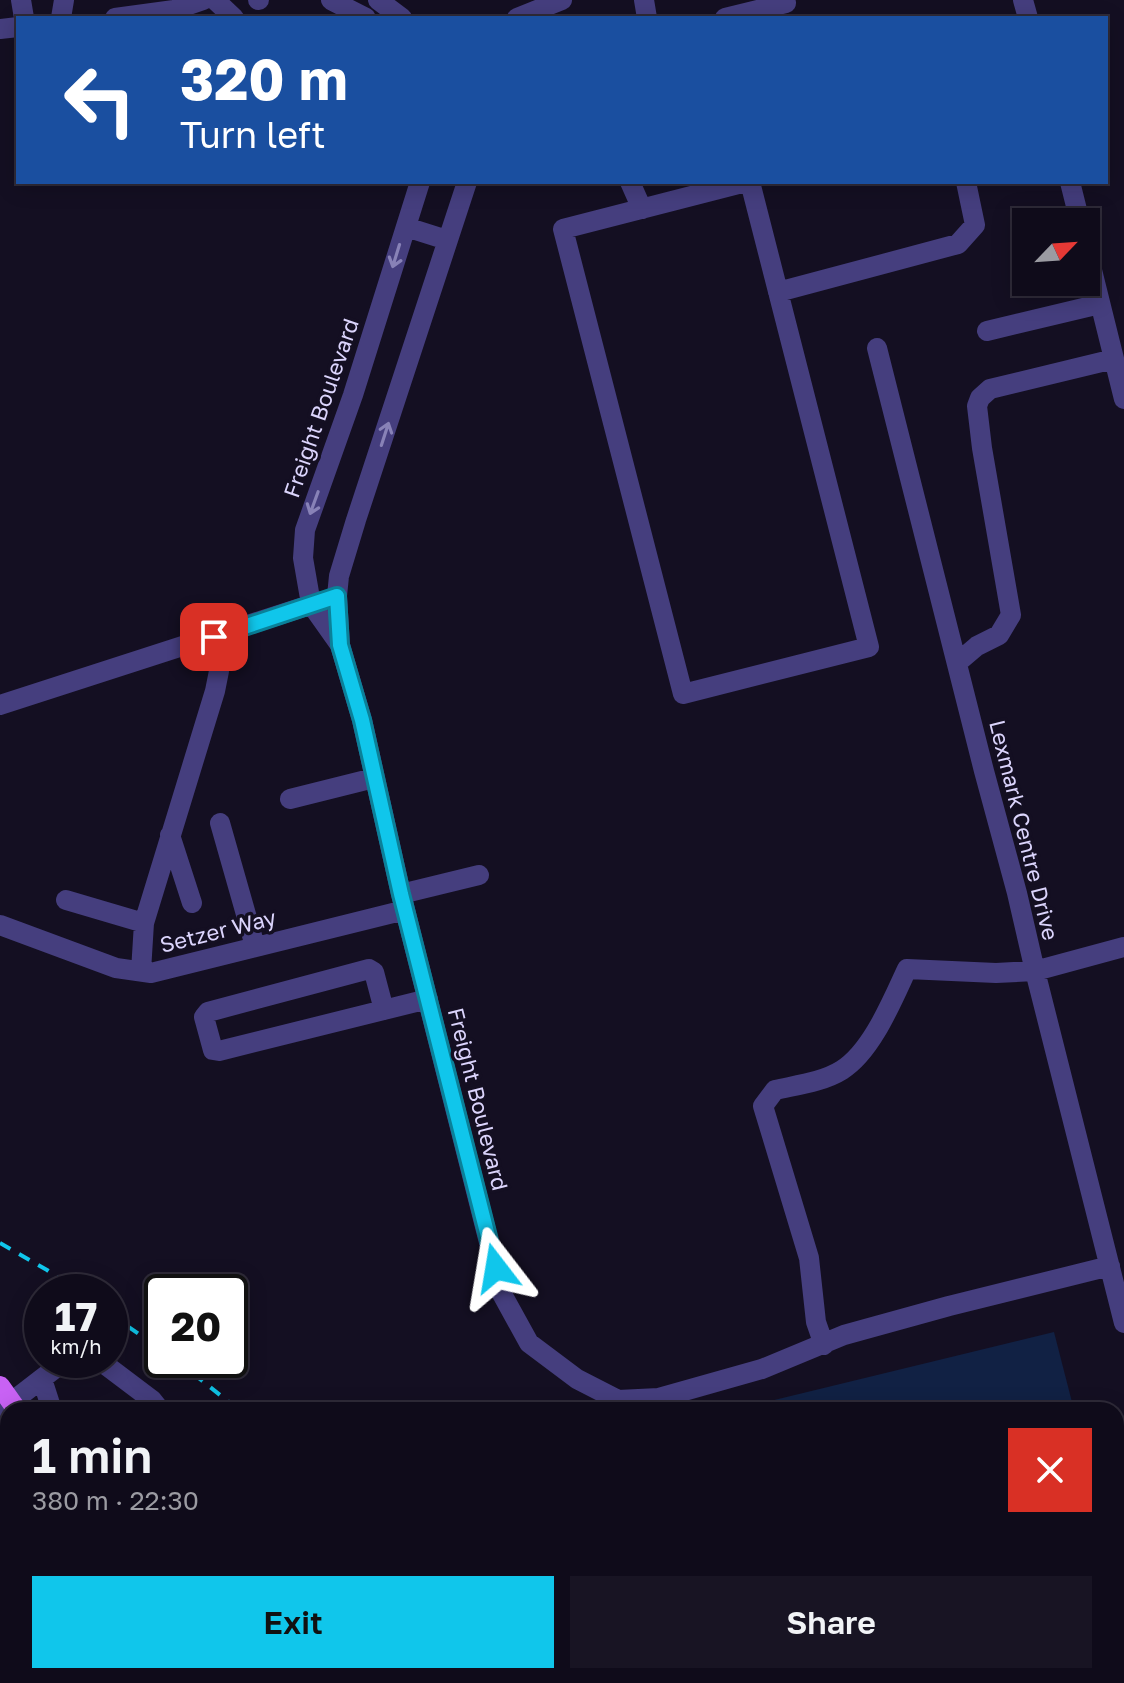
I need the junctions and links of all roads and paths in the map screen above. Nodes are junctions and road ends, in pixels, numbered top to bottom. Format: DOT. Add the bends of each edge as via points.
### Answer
graph roads {
  1 [pos="215,0"];
  2 [pos="331,0"];
  3 [pos="378,0"];
  4 [pos="785,0"];
  5 [pos="553,7"];
  6 [pos="197,8"];
  7 [pos="130,16"];
  8 [pos="232,16"];
  9 [pos="362,16"];
  10 [pos="399,16"];
  11 [pos="524,16"];
  12 [pos="733,16"];
  13 [pos="419,184"];
  14 [pos="466,184"];
  15 [pos="631,184"];
  16 [pos="740,184"];
  17 [pos="749,184"];
  18 [pos="966,184"];
  19 [pos="1070,184"];
  20 [pos="1076,208"];
  21 [pos="642,209"];
  22 [pos="406,227"];
  23 [pos="447,240"];
  24 [pos="778,292"];
  25 [pos="1098,296"];
  26 [pos="1100,304"];
  27 [pos="987,331"];
  28 [pos="877,348"];
  29 [pos="1114,359"];
  30 [pos="1124,399"];
  31 [pos="337,596"];
  32 [pos="311,604"];
  33 [pos="214,637"];
  34 [pos="340,645"];
  35 [pos="957,663"];
  36 [pos="0,705"];
  37 [pos="374,778"];
  38 [pos="290,799"];
  39 [pos="220,823"];
  40 [pos="170,835"];
  41 [pos="479,875"];
  42 [pos="66,900"];
  43 [pos="403,902"];
  44 [pos="192,903"];
  45 [pos="144,923"];
  46 [pos="0,925"];
  47 [pos="255,946"];
  48 [pos="1124,947"];
  49 [pos="141,971"];
  50 [pos="1035,971"];
  51 [pos="428,999"];
  52 [pos="384,1010"];
  53 [pos="1110,1266"];
  54 [pos="1124,1323"];
  55 [pos="824,1345"];
  56 [pos="123,1378"];
  57 [pos="42,1379"];
  58 [pos="7,1402"];
  59 [pos="49,1402"];
  60 [pos="154,1402"];
  1 -- 8 [label="street"];
  2 -- 9 [label="street"];
  3 -- 10 [label="street"];
  4 -- 12 [label="street"];
  5 -- 11 [label="street"];
  6 -- 7 [label="street"];
  13 -- 22 [label="street, Freight Boulevard"];
  14 -- 23 [label="street, Freight Boulevard"];
  15 -- 21 [label="street"];
  16 -- 21 [label="street"];
  17 -- 24 [label="street"];
  18 -- 24 [label="street" via="975,225 958,244"];
  19 -- 20 [label="street"];
  21 -- 24 [label="street" via="563,229 683,694 869,647"];
  22 -- 23 [label="street"];
  22 -- 32 [label="street, Freight Boulevard, one-way" via="305,530 303,558"];
  31 -- 23 [label="street, Freight Boulevard, one-way" via="356,520"];
  25 -- 26 [label="street"];
  26 -- 27 [label="street"];
  26 -- 29 [label="street"];
  28 -- 35 [label="street, Lexmark Centre Drive"];
  29 -- 30 [label="street"];
  29 -- 35 [label="street" via="990,389 980,398 982,448 1011,615 999,635"];
  31 -- 32 [label="street"];
  31 -- 34 [label="street, Freight Boulevard"];
  32 -- 33 [label="street"];
  32 -- 34 [label="street, Freight Boulevard"];
  33 -- 36 [label="street"];
  33 -- 40 [label="street" via="219,671 215,691"];
  34 -- 37 [label="street, Freight Boulevard"];
  35 -- 50 [label="street, Lexmark Centre Drive"];
  37 -- 38 [label="street"];
  37 -- 43 [label="street, Freight Boulevard"];
  39 -- 47 [label="street"];
  40 -- 44 [label="street"];
  40 -- 45 [label="street"];
  41 -- 43 [label="street, Setzer Way"];
  42 -- 45 [label="street"];
  43 -- 47 [label="street, Setzer Way"];
  43 -- 51 [label="street, Freight Boulevard"];
  45 -- 49 [label="street"];
  46 -- 49 [label="street, Setzer Way" via="116,968"];
  47 -- 49 [label="street, Setzer Way" via="179,967"];
  48 -- 50 [label="street"];
  50 -- 53 [label="street, Lexmark Centre Drive"];
  50 -- 55 [label="street" via="907,969 866,1048 842,1070 775,1090 763,1106 809,1258"];
  51 -- 52 [label="street"];
  51 -- 55 [label="street, Freight Boulevard" via="502,1294 529,1343 577,1379 618,1400 659,1398"];
  52 -- 52 [label="street" via="219,1051 213,1050 204,1017 369,969"];
  53 -- 54 [label="street, Lexmark Centre Drive"];
  53 -- 55 [label="street, Freight Boulevard" via="844,1335"];
  56 -- 60 [label="street"];
  57 -- 58 [label="street"];
  57 -- 59 [label="street"];
}
